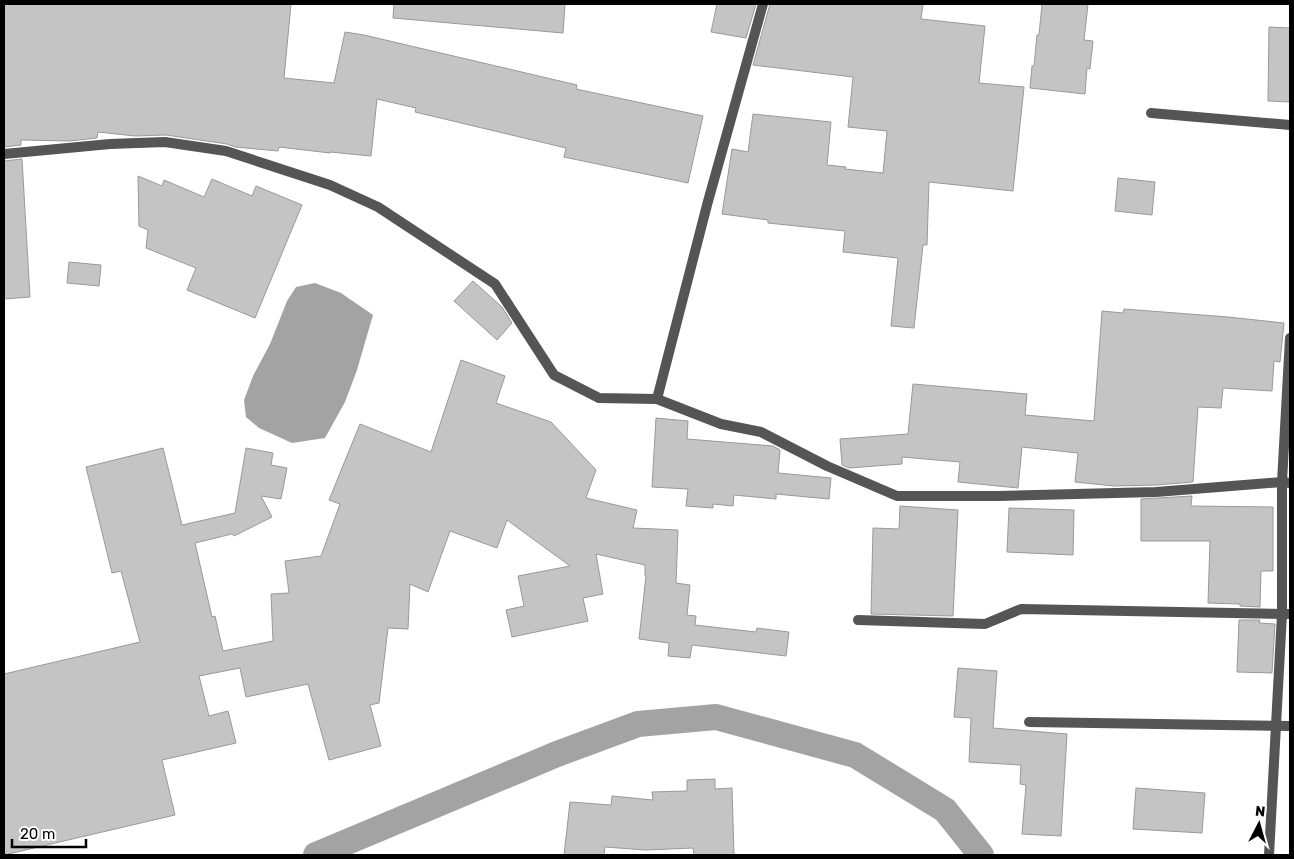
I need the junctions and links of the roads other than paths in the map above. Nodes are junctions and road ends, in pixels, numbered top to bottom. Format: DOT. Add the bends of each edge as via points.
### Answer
graph roads {
  1 [pos="763,4"];
  2 [pos="1151,113"];
  3 [pos="1290,124"];
  4 [pos="4,154"];
  5 [pos="1290,338"];
  6 [pos="657,399"];
  7 [pos="1286,483"];
  8 [pos="1286,614"];
  9 [pos="858,620"];
  10 [pos="1029,722"];
  11 [pos="1276,725"];
  12 [pos="1290,726"];
  13 [pos="1269,855"];
  1 -- 6 [label="street"];
  2 -- 3 [label="street"];
  4 -- 6 [label="street" via="165,142 226,151 330,185 378,207 495,284 554,375 599,398"];
  5 -- 7 [label="street"];
  6 -- 7 [label="street" via="721,424 760,432 897,496 1156,492"];
  7 -- 8 [label="street"];
  8 -- 9 [label="street" via="1021,609 985,624"];
  8 -- 11 [label="street"];
  10 -- 11 [label="street"];
  11 -- 12 [label="street"];
  11 -- 13 [label="street"];
}
